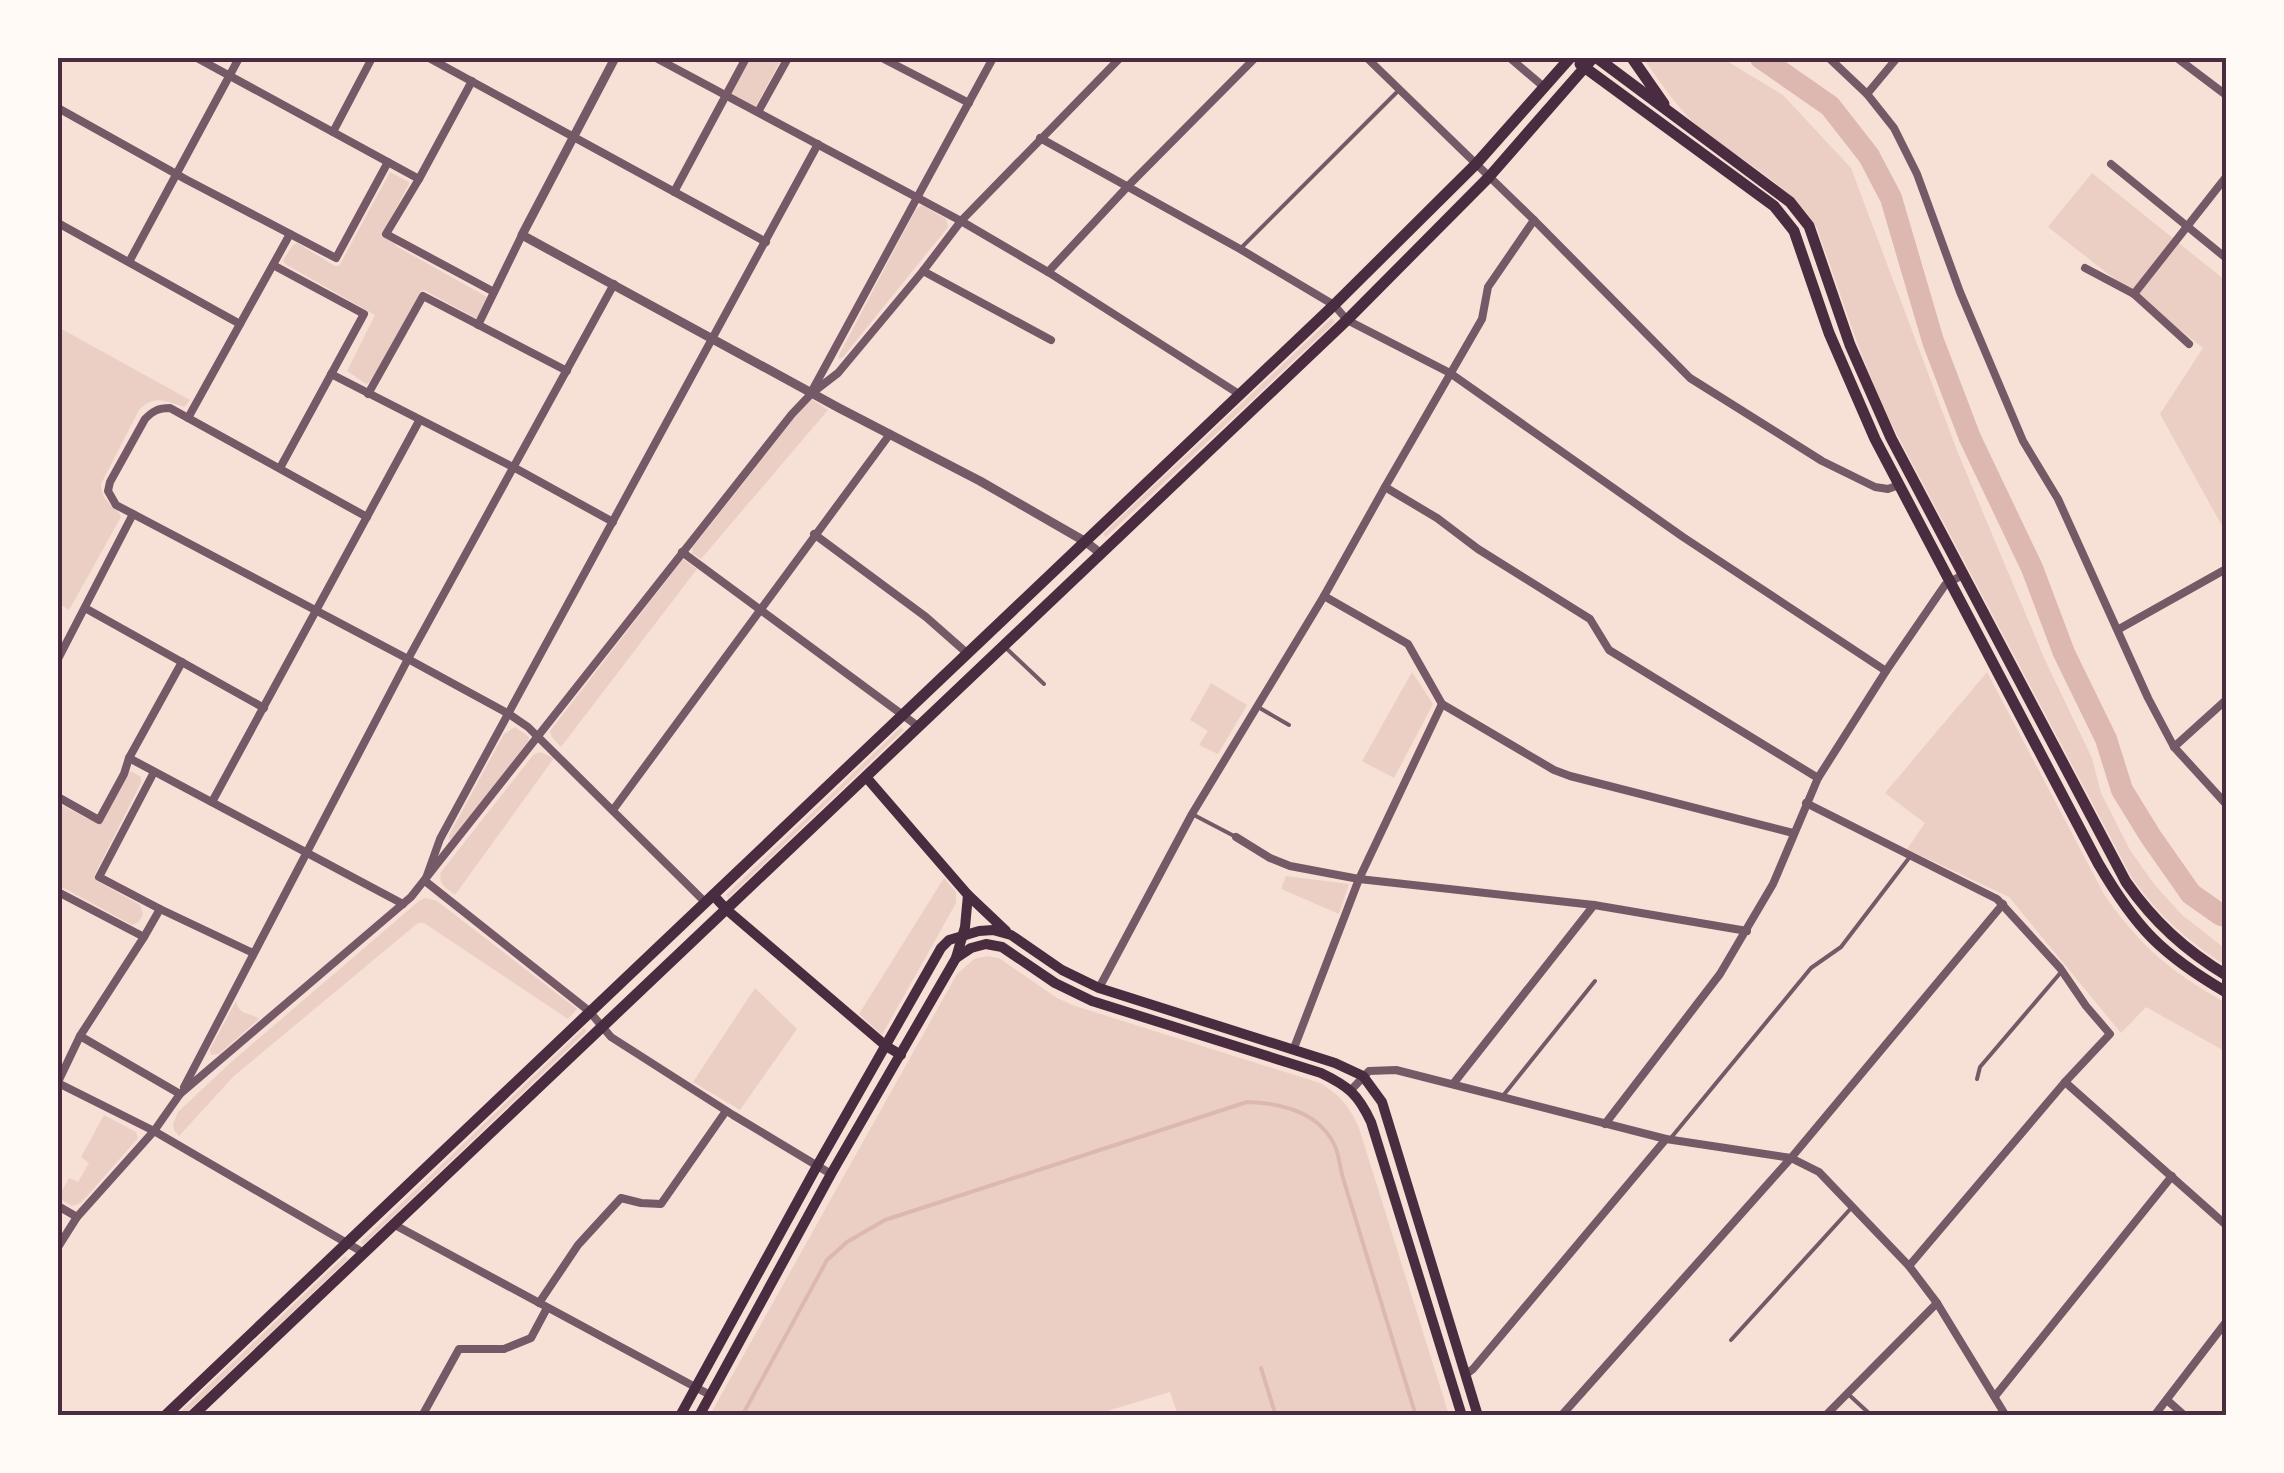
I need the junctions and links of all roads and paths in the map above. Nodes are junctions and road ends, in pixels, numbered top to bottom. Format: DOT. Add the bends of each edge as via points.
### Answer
graph roads {
  1 [pos="197,58"];
  2 [pos="239,58"];
  3 [pos="372,58"];
  4 [pos="429,58"];
  5 [pos="615,58"];
  6 [pos="656,58"];
  7 [pos="746,58"];
  8 [pos="788,58"];
  9 [pos="882,58"];
  10 [pos="993,58"];
  11 [pos="1120,58"];
  12 [pos="1255,58"];
  13 [pos="1367,58"];
  14 [pos="1510,58"];
  15 [pos="1572,58"];
  16 [pos="1632,58"];
  17 [pos="1829,58"];
  18 [pos="1897,58"];
  19 [pos="2177,58"];
  20 [pos="1592,61"];
  21 [pos="230,75"];
  22 [pos="472,81"];
  23 [pos="1544,87"];
  24 [pos="1400,89"];
  25 [pos="1867,94"];
  26 [pos="2226,94"];
  27 [pos="726,95"];
  28 [pos="969,103"];
  29 [pos="58,108"];
  30 [pos="758,112"];
  31 [pos="1672,115"];
  32 [pos="333,132"];
  33 [pos="575,137"];
  34 [pos="1040,138"];
  35 [pos="818,144"];
  36 [pos="388,162"];
  37 [pos="1476,164"];
  38 [pos="2111,164"];
  39 [pos="176,174"];
  40 [pos="1489,176"];
  41 [pos="2226,176"];
  42 [pos="419,179"];
  43 [pos="1128,186"];
  44 [pos="674,192"];
  45 [pos="917,197"];
  46 [pos="961,220"];
  47 [pos="1534,220"];
  48 [pos="58,224"];
  49 [pos="2188,227"];
  50 [pos="290,234"];
  51 [pos="522,235"];
  52 [pos="766,242"];
  53 [pos="1240,249"];
  54 [pos="2226,258"];
  55 [pos="129,262"];
  56 [pos="273,265"];
  57 [pos="2086,268"];
  58 [pos="923,271"];
  59 [pos="1048,272"];
  60 [pos="614,284"];
  61 [pos="494,292"];
  62 [pos="2134,294"];
  63 [pos="1334,304"];
  64 [pos="1347,320"];
  65 [pos="240,324"];
  66 [pos="478,325"];
  67 [pos="713,338"];
  68 [pos="1051,340"];
  69 [pos="2189,344"];
  70 [pos="567,371"];
  71 [pos="1450,373"];
  72 [pos="331,374"];
  73 [pos="812,393"];
  74 [pos="368,394"];
  75 [pos="1239,394"];
  76 [pos="188,418"];
  77 [pos="420,421"];
  78 [pos="890,434"];
  79 [pos="280,468"];
  80 [pos="514,468"];
  81 [pos="1899,485"];
  82 [pos="1384,487"];
  83 [pos="133,514"];
  84 [pos="367,516"];
  85 [pos="613,522"];
  86 [pos="814,534"];
  87 [pos="1086,542"];
  88 [pos="682,552"];
  89 [pos="1100,553"];
  90 [pos="2226,569"];
  91 [pos="1964,574"];
  92 [pos="1949,581"];
  93 [pos="1324,596"];
  94 [pos="86,608"];
  95 [pos="761,610"];
  96 [pos="316,612"];
  97 [pos="2119,629"];
  98 [pos="1004,646"];
  99 [pos="968,654"];
  100 [pos="58,658"];
  101 [pos="408,659"];
  102 [pos="182,662"];
  103 [pos="1886,671"];
  104 [pos="1044,684"];
  105 [pos="2226,700"];
  106 [pos="1442,704"];
  107 [pos="1256,706"];
  108 [pos="264,708"];
  109 [pos="509,714"];
  110 [pos="903,715"];
  111 [pos="1288,726"];
  112 [pos="920,727"];
  113 [pos="540,736"];
  114 [pos="2174,747"];
  115 [pos="129,758"];
  116 [pos="154,772"];
  117 [pos="866,777"];
  118 [pos="1818,778"];
  119 [pos="58,797"];
  120 [pos="212,802"];
  121 [pos="1806,803"];
  122 [pos="2226,804"];
  123 [pos="613,810"];
  124 [pos="1192,814"];
  125 [pos="1793,833"];
  126 [pos="1236,837"];
  127 [pos="307,852"];
  128 [pos="1910,856"];
  129 [pos="1359,879"];
  130 [pos="424,881"];
  131 [pos="58,892"];
  132 [pos="968,895"];
  133 [pos="709,898"];
  134 [pos="403,904"];
  135 [pos="2004,904"];
  136 [pos="1594,905"];
  137 [pos="160,909"];
  138 [pos="727,910"];
  139 [pos="1747,931"];
  140 [pos="963,935"];
  141 [pos="1012,935"];
  142 [pos="144,938"];
  143 [pos="253,953"];
  144 [pos="956,958"];
  145 [pos="2062,971"];
  146 [pos="2226,974"];
  147 [pos="1595,982"];
  148 [pos="1099,988"];
  149 [pos="2226,992"];
  150 [pos="1092,1002"];
  151 [pos="589,1011"];
  152 [pos="601,1026"];
  153 [pos="80,1036"];
  154 [pos="886,1046"];
  155 [pos="1294,1048"];
  156 [pos="901,1054"];
  157 [pos="1362,1076"];
  158 [pos="1978,1079"];
  159 [pos="58,1082"];
  160 [pos="2065,1082"];
  161 [pos="1453,1084"];
  162 [pos="1351,1090"];
  163 [pos="180,1094"];
  164 [pos="1502,1098"];
  165 [pos="726,1111"];
  166 [pos="1605,1124"];
  167 [pos="154,1131"];
  168 [pos="1668,1139"];
  169 [pos="1790,1158"];
  170 [pos="817,1166"];
  171 [pos="831,1174"];
  172 [pos="2172,1176"];
  173 [pos="58,1206"];
  174 [pos="1853,1206"];
  175 [pos="78,1216"];
  176 [pos="394,1224"];
  177 [pos="2226,1225"];
  178 [pos="347,1244"];
  179 [pos="58,1248"];
  180 [pos="364,1254"];
  181 [pos="1909,1266"];
  182 [pos="1937,1304"];
  183 [pos="543,1306"];
  184 [pos="2226,1322"];
  185 [pos="1731,1340"];
  186 [pos="1465,1375"];
  187 [pos="696,1387"];
  188 [pos="1848,1393"];
  189 [pos="710,1395"];
  190 [pos="1996,1395"];
  191 [pos="2166,1400"];
  192 [pos="166,1416"];
  193 [pos="192,1416"];
  194 [pos="422,1416"];
  195 [pos="680,1416"];
  196 [pos="699,1416"];
  197 [pos="1462,1416"];
  198 [pos="1478,1416"];
  199 [pos="1561,1416"];
  200 [pos="1826,1416"];
  201 [pos="1872,1416"];
  202 [pos="2006,1416"];
  203 [pos="2154,1416"];
  204 [pos="2185,1416"];
  1 -- 21 [label="street"];
  2 -- 21 [label="street"];
  3 -- 32 [label="street"];
  4 -- 22 [label="street"];
  5 -- 33 [label="street"];
  6 -- 27 [label="street"];
  7 -- 27 [label="street"];
  8 -- 30 [label="street"];
  9 -- 28 [label="street"];
  10 -- 28 [label="street"];
  11 -- 34 [label="street"];
  12 -- 43 [label="street"];
  13 -- 24 [label="street"];
  14 -- 23 [label="street"];
  15 -- 20 [label="main road"];
  15 -- 23 [label="main road"];
  16 -- 31 [label="main road"];
  17 -- 25 [label="street"];
  18 -- 25 [label="street"];
  19 -- 26 [label="street"];
  20 -- 31 [label="main road"];
  20 -- 40 [label="main road"];
  20 -- 81 [label="main road" via="1787,220 1849,384"];
  21 -- 32 [label="street"];
  21 -- 39 [label="street"];
  22 -- 33 [label="street"];
  22 -- 42 [label="street"];
  23 -- 37 [label="main road"];
  24 -- 37 [label="street"];
  24 -- 53 [label="lane"];
  25 -- 97 [label="street" via="1917,174 2023,441"];
  27 -- 30 [label="street"];
  27 -- 44 [label="street"];
  28 -- 45 [label="street"];
  29 -- 39 [label="street"];
  30 -- 35 [label="street"];
  31 -- 91 [label="main road" via="1790,202 1809,226 1874,402"];
  32 -- 36 [label="street"];
  33 -- 44 [label="street"];
  33 -- 51 [label="street"];
  34 -- 43 [label="street"];
  34 -- 46 [label="street"];
  35 -- 45 [label="street"];
  35 -- 52 [label="street"];
  36 -- 42 [label="street"];
  36 -- 50 [label="street" via="336,258"];
  37 -- 40 [label="street"];
  37 -- 63 [label="main road"];
  38 -- 49 [label="street"];
  39 -- 50 [label="street"];
  39 -- 55 [label="street"];
  40 -- 47 [label="street"];
  40 -- 64 [label="main road"];
  41 -- 49 [label="street"];
  42 -- 61 [label="street" via="386,234"];
  43 -- 53 [label="street"];
  43 -- 59 [label="street"];
  44 -- 52 [label="street"];
  45 -- 46 [label="street"];
  45 -- 73 [label="street"];
  46 -- 58 [label="street"];
  46 -- 59 [label="street"];
  47 -- 71 [label="street" via="1488,287 1482,320"];
  47 -- 81 [label="street" via="1690,378 1822,461 1875,486"];
  48 -- 55 [label="street"];
  49 -- 54 [label="street"];
  49 -- 62 [label="street"];
  50 -- 56 [label="street"];
  51 -- 60 [label="street"];
  51 -- 61 [label="street"];
  52 -- 67 [label="street"];
  53 -- 63 [label="street"];
  55 -- 65 [label="street"];
  56 -- 65 [label="street"];
  56 -- 72 [label="street" via="364,314"];
  57 -- 62 [label="street"];
  58 -- 68 [label="street"];
  58 -- 73 [label="street" via="838,373"];
  59 -- 75 [label="street"];
  60 -- 67 [label="street"];
  60 -- 70 [label="street"];
  61 -- 66 [label="street"];
  62 -- 69 [label="street"];
  63 -- 64 [label="street"];
  63 -- 75 [label="main road"];
  64 -- 71 [label="street"];
  64 -- 89 [label="main road"];
  65 -- 76 [label="street"];
  66 -- 70 [label="street"];
  66 -- 74 [label="street" via="423,296"];
  67 -- 73 [label="street"];
  67 -- 85 [label="street"];
  70 -- 80 [label="street"];
  71 -- 82 [label="street"];
  71 -- 103 [label="street"];
  72 -- 74 [label="street"];
  72 -- 79 [label="street"];
  73 -- 78 [label="street"];
  73 -- 88 [label="street"];
  74 -- 77 [label="street"];
  75 -- 87 [label="main road"];
  76 -- 79 [label="street"];
  76 -- 83 [label="street" via="160,408 145,420 108,491"];
  77 -- 80 [label="street"];
  77 -- 84 [label="street"];
  78 -- 86 [label="street"];
  78 -- 87 [label="street"];
  79 -- 84 [label="street"];
  80 -- 85 [label="street"];
  80 -- 101 [label="street"];
  81 -- 92 [label="main road"];
  82 -- 93 [label="street"];
  82 -- 118 [label="street" via="1590,620 1609,650"];
  83 -- 94 [label="street"];
  83 -- 96 [label="street"];
  84 -- 96 [label="street"];
  85 -- 109 [label="street"];
  86 -- 95 [label="street"];
  86 -- 99 [label="street"];
  87 -- 89 [label="street"];
  87 -- 99 [label="main road"];
  88 -- 95 [label="street"];
  88 -- 113 [label="street"];
  89 -- 98 [label="main road"];
  90 -- 97 [label="street"];
  91 -- 92 [label="street"];
  91 -- 146 [label="main road" via="2126,882 2178,942"];
  92 -- 103 [label="street"];
  92 -- 149 [label="main road" via="2115,892 2153,941"];
  93 -- 106 [label="street" via="1408,644"];
  93 -- 107 [label="street"];
  94 -- 100 [label="street"];
  94 -- 102 [label="street"];
  95 -- 110 [label="street"];
  95 -- 123 [label="street"];
  96 -- 101 [label="street"];
  96 -- 108 [label="street"];
  97 -- 114 [label="street"];
  98 -- 104 [label="lane"];
  98 -- 112 [label="main road"];
  99 -- 110 [label="main road"];
  101 -- 109 [label="street"];
  101 -- 127 [label="street"];
  102 -- 108 [label="street"];
  102 -- 115 [label="street"];
  103 -- 118 [label="street"];
  105 -- 114 [label="street"];
  106 -- 125 [label="street" via="1570,776"];
  106 -- 129 [label="street"];
  107 -- 111 [label="lane"];
  107 -- 124 [label="street"];
  108 -- 120 [label="street"];
  109 -- 113 [label="street"];
  109 -- 130 [label="street"];
  110 -- 112 [label="street"];
  110 -- 133 [label="main road"];
  112 -- 117 [label="main road"];
  113 -- 123 [label="street"];
  113 -- 130 [label="street"];
  114 -- 122 [label="street"];
  115 -- 116 [label="street"];
  115 -- 119 [label="street" via="99,820"];
  116 -- 120 [label="street"];
  116 -- 137 [label="street" via="99,876"];
  117 -- 132 [label="main road"];
  117 -- 138 [label="main road"];
  118 -- 121 [label="street"];
  120 -- 127 [label="street"];
  121 -- 125 [label="street"];
  121 -- 128 [label="street"];
  123 -- 133 [label="street"];
  124 -- 126 [label="lane"];
  124 -- 148 [label="street"];
  125 -- 139 [label="street"];
  126 -- 129 [label="street" via="1290,866"];
  127 -- 134 [label="street"];
  127 -- 143 [label="street"];
  128 -- 135 [label="street"];
  128 -- 168 [label="lane" via="1841,948 1811,968"];
  129 -- 136 [label="street"];
  129 -- 155 [label="street"];
  130 -- 134 [label="street"];
  130 -- 151 [label="street"];
  131 -- 142 [label="street"];
  132 -- 140 [label="main road"];
  132 -- 141 [label="main road"];
  133 -- 138 [label="main road"];
  133 -- 151 [label="main road"];
  134 -- 163 [label="street"];
  135 -- 145 [label="street"];
  135 -- 169 [label="street"];
  136 -- 139 [label="street"];
  136 -- 161 [label="street"];
  137 -- 142 [label="street"];
  137 -- 143 [label="street"];
  138 -- 152 [label="main road"];
  138 -- 154 [label="main road"];
  139 -- 166 [label="street"];
  140 -- 141 [label="main road"];
  140 -- 144 [label="main road"];
  140 -- 154 [label="main road" via="941,948"];
  141 -- 148 [label="main road"];
  142 -- 153 [label="street"];
  143 -- 163 [label="street"];
  144 -- 150 [label="main road" via="986,944 1002,947"];
  144 -- 156 [label="main road"];
  145 -- 158 [label="lane" via="1980,1067"];
  145 -- 160 [label="street" via="2110,1034"];
  147 -- 164 [label="lane"];
  148 -- 150 [label="street"];
  148 -- 155 [label="main road"];
  150 -- 162 [label="main road" via="1321,1073"];
  151 -- 152 [label="street"];
  151 -- 178 [label="main road"];
  152 -- 165 [label="street"];
  152 -- 176 [label="main road"];
  153 -- 159 [label="street"];
  153 -- 163 [label="street"];
  154 -- 156 [label="main road"];
  154 -- 170 [label="main road"];
  155 -- 157 [label="main road"];
  156 -- 171 [label="main road"];
  157 -- 161 [label="street" via="1396,1070"];
  157 -- 162 [label="street"];
  157 -- 186 [label="main road" via="1382,1102"];
  159 -- 167 [label="street"];
  160 -- 172 [label="street"];
  160 -- 181 [label="street"];
  161 -- 164 [label="street"];
  162 -- 197 [label="main road" via="1371,1122"];
  163 -- 167 [label="street"];
  164 -- 166 [label="street"];
  165 -- 170 [label="street"];
  165 -- 183 [label="street" via="661,1204 621,1198 578,1245"];
  166 -- 168 [label="street"];
  167 -- 175 [label="street"];
  167 -- 178 [label="street"];
  168 -- 169 [label="street"];
  168 -- 186 [label="street"];
  169 -- 174 [label="street" via="1819,1172"];
  169 -- 199 [label="street"];
  170 -- 171 [label="street"];
  170 -- 187 [label="main road"];
  171 -- 189 [label="main road"];
  172 -- 177 [label="street"];
  172 -- 190 [label="street"];
  173 -- 175 [label="street"];
  174 -- 181 [label="street"];
  174 -- 185 [label="lane"];
  175 -- 179 [label="street"];
  176 -- 180 [label="main road"];
  176 -- 183 [label="street"];
  178 -- 180 [label="street"];
  178 -- 192 [label="main road"];
  180 -- 193 [label="main road"];
  181 -- 182 [label="street"];
  182 -- 188 [label="street"];
  182 -- 190 [label="street"];
  183 -- 187 [label="street"];
  183 -- 194 [label="street" via="531,1338 504,1349 459,1349"];
  184 -- 191 [label="street"];
  186 -- 198 [label="main road"];
  187 -- 189 [label="street"];
  187 -- 195 [label="main road"];
  188 -- 200 [label="street"];
  188 -- 201 [label="lane"];
  189 -- 196 [label="main road"];
  190 -- 202 [label="street"];
  191 -- 203 [label="street"];
  191 -- 204 [label="street"];
}
